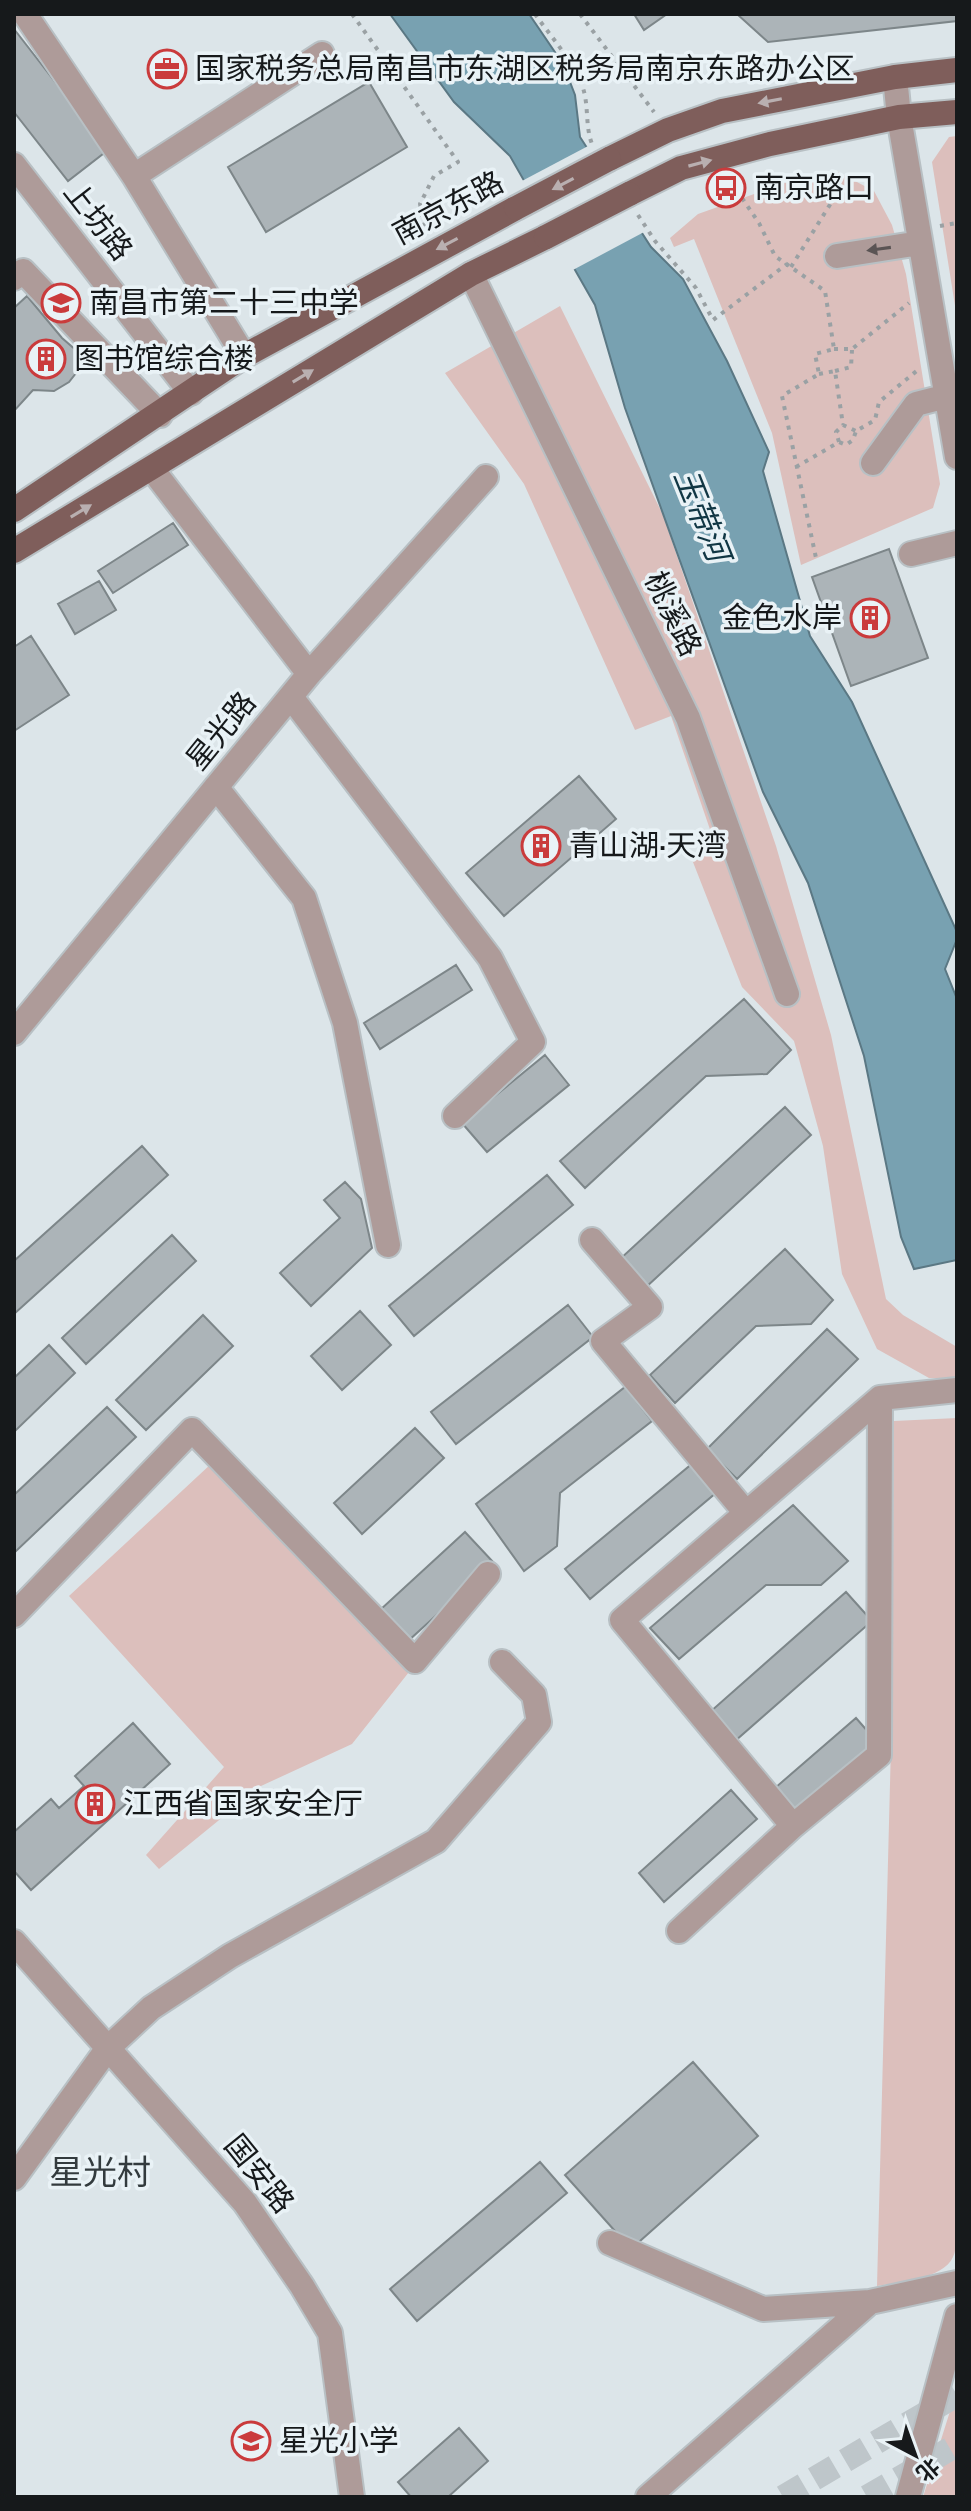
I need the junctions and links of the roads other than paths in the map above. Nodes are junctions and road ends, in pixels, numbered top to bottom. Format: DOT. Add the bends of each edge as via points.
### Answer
graph roads {
  1 [pos="25,14"];
  2 [pos="322,54"];
  3 [pos="957,70"];
  4 [pos="895,77"];
  5 [pos="957,112"];
  6 [pos="899,117"];
  7 [pos="14,165"];
  8 [pos="134,176"];
  9 [pos="920,243"];
  10 [pos="837,256"];
  11 [pos="471,274"];
  12 [pos="14,278"];
  13 [pos="244,356"];
  14 [pos="191,393"];
  15 [pos="947,396"];
  16 [pos="160,415"];
  17 [pos="957,457"];
  18 [pos="873,463"];
  19 [pos="152,469"];
  20 [pos="486,477"];
  21 [pos="14,510"];
  22 [pos="957,543"];
  23 [pos="14,551"];
  24 [pos="911,554"];
  25 [pos="309,674"];
  26 [pos="291,697"];
  27 [pos="216,787"];
  28 [pos="787,994"];
  29 [pos="14,1033"];
  30 [pos="455,1116"];
  31 [pos="592,1240"];
  32 [pos="388,1245"];
  33 [pos="957,1390"];
  34 [pos="880,1398"];
  35 [pos="746,1513"];
  36 [pos="488,1574"];
  37 [pos="14,1615"];
  38 [pos="502,1662"];
  39 [pos="793,1826"];
  40 [pos="679,1931"];
  41 [pos="14,1942"];
  42 [pos="108,2048"];
  43 [pos="14,2178"];
  44 [pos="610,2243"];
  45 [pos="957,2283"];
  46 [pos="870,2302"];
  47 [pos="957,2316"];
  48 [pos="352,2497"];
  49 [pos="648,2497"];
  50 [pos="908,2497"];
  1 -- 8 [label="street"];
  2 -- 8 [label="street"];
  3 -- 4 [label="main road, 南京东路"];
  4 -- 6 [label="street"];
  4 -- 13 [label="main road, 南京东路, one-way, bridge" via="722,111 668,130"];
  5 -- 6 [label="main road"];
  6 -- 9 [label="street"];
  11 -- 6 [label="main road, one-way, bridge" via="681,168"];
  7 -- 14 [label="street, 上坊路"];
  8 -- 13 [label="street"];
  9 -- 10 [label="street, one-way"];
  9 -- 15 [label="street"];
  19 -- 11 [label="main road, one-way"];
  11 -- 28 [label="street, 桃溪路" via="688,718"];
  12 -- 16 [label="street" via="23,271"];
  13 -- 14 [label="main road, 南京东路"];
  14 -- 16 [label="main road, 南京东路"];
  15 -- 17 [label="street"];
  15 -- 18 [label="street" via="916,404"];
  16 -- 21 [label="main road, 南京东路"];
  23 -- 19 [label="main road, one-way"];
  19 -- 25 [label="street"];
  20 -- 25 [label="street, 星光路"];
  22 -- 24 [label="street"];
  25 -- 26 [label="street, 星光路"];
  26 -- 27 [label="street, 星光路"];
  26 -- 30 [label="street" via="490,958 533,1042"];
  27 -- 29 [label="street, 星光路"];
  27 -- 32 [label="street" via="304,898 345,1023"];
  31 -- 35 [label="street" via="650,1307 603,1341"];
  33 -- 34 [label="street"];
  34 -- 35 [label="street"];
  34 -- 39 [label="street" via="879,1755"];
  35 -- 39 [label="street" via="622,1620"];
  36 -- 37 [label="street" via="415,1661 192,1430"];
  38 -- 42 [label="street" via="534,1695 539,1722 436,1841 230,1956 151,2008"];
  39 -- 40 [label="street"];
  41 -- 42 [label="street, 国安路"];
  42 -- 43 [label="street"];
  42 -- 48 [label="street, 国安路" via="245,2203 330,2333"];
  44 -- 46 [label="street" via="763,2309"];
  45 -- 46 [label="street"];
  46 -- 49 [label="street"];
  47 -- 50 [label="street"];
}
